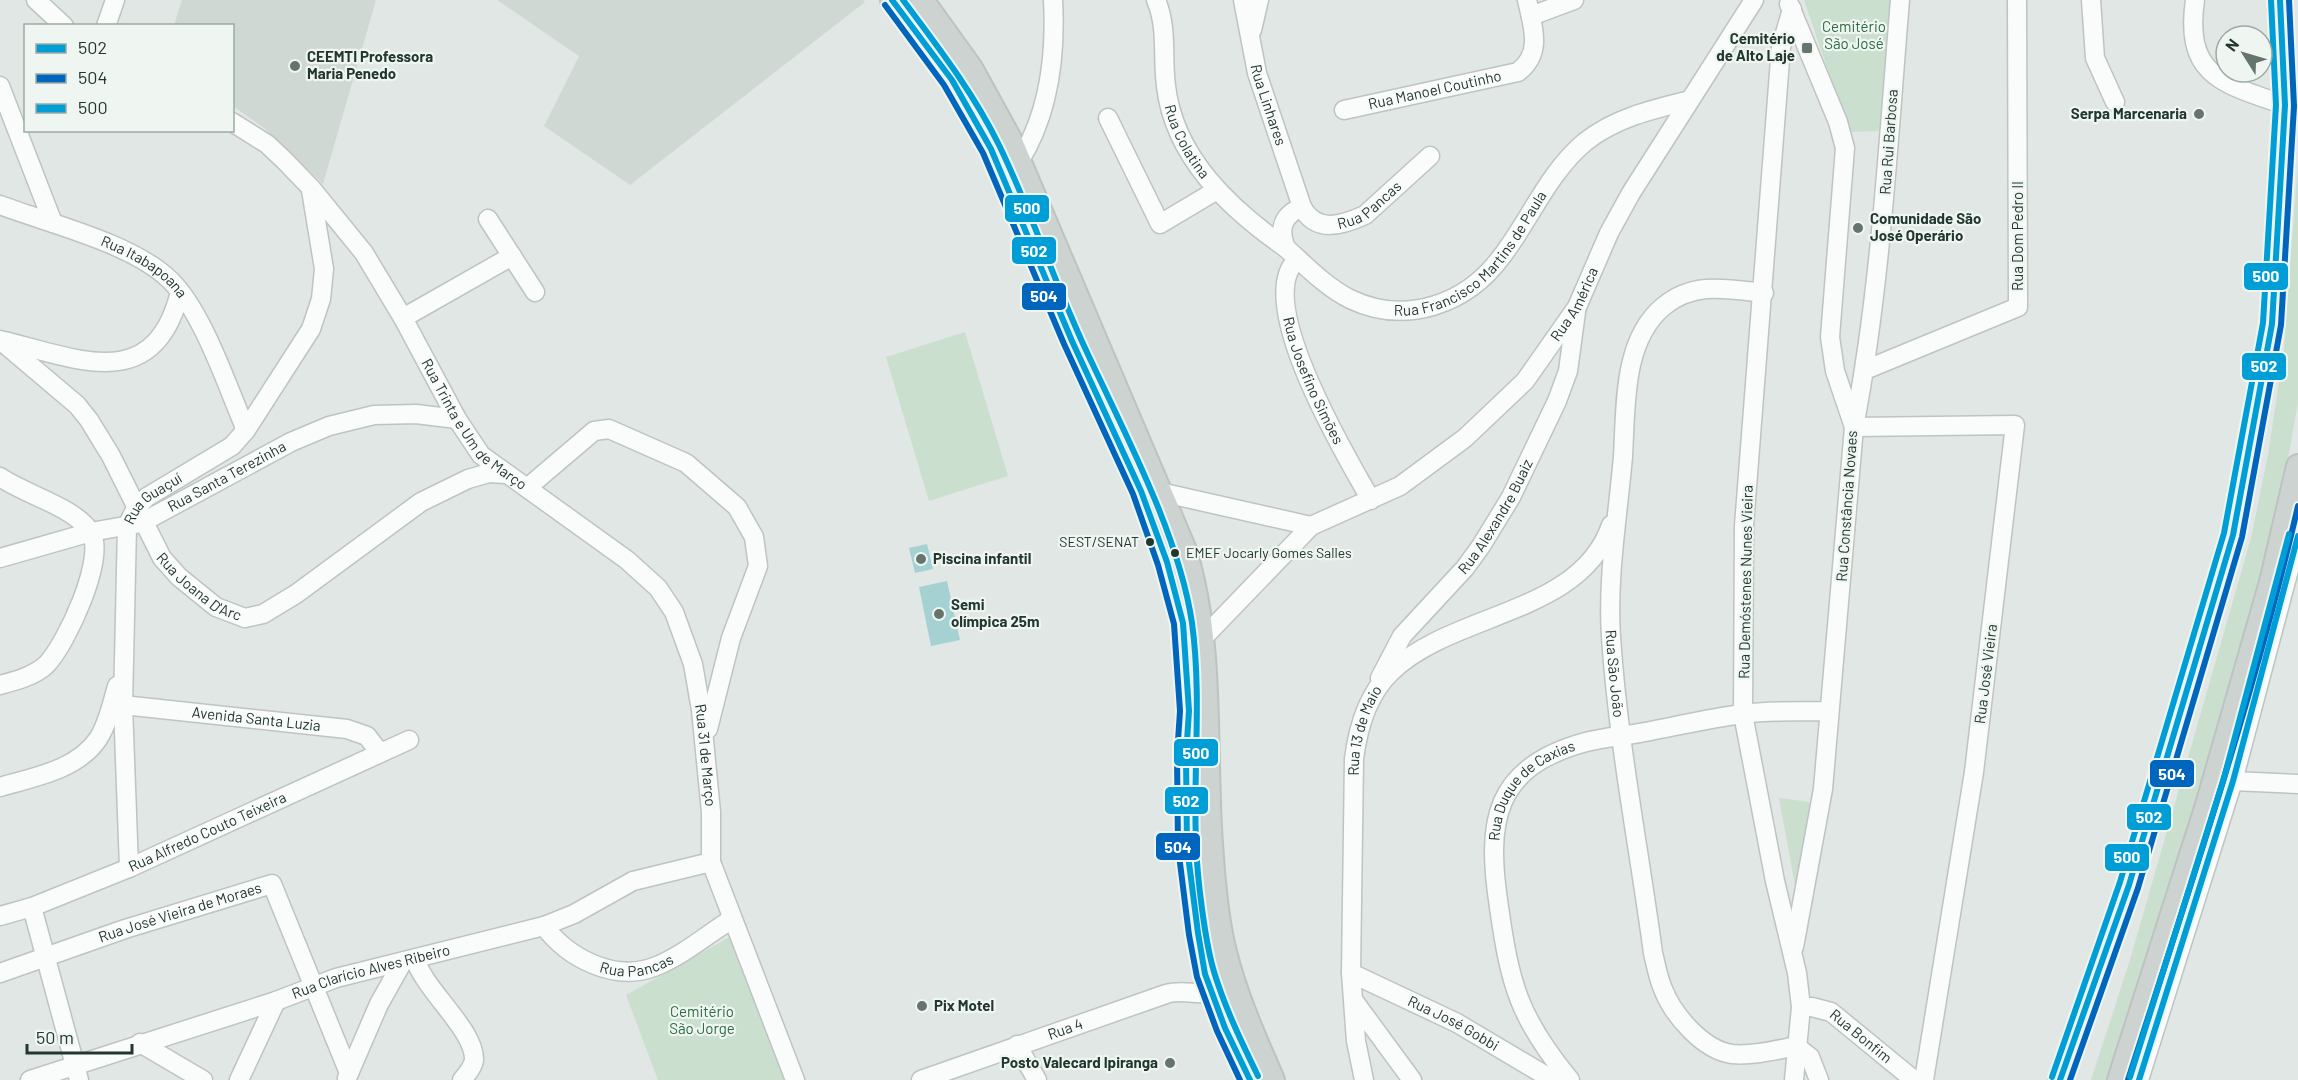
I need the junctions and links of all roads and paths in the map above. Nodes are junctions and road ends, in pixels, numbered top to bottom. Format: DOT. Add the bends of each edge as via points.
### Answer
graph roads {
  1 [pos="36,0"];
  2 [pos="115,0"];
  3 [pos="892,0"];
  4 [pos="922,0"];
  5 [pos="1053,0"];
  6 [pos="1156,0"];
  7 [pos="1243,0"];
  8 [pos="1259,0"];
  9 [pos="1574,0"];
  10 [pos="1754,0"];
  11 [pos="1900,0"];
  12 [pos="2017,0"];
  13 [pos="2091,0"];
  14 [pos="2194,0"];
  15 [pos="2280,0"];
  16 [pos="1789,5"];
  17 [pos="1529,8"];
  18 [pos="62,24"];
  19 [pos="107,24"];
  20 [pos="1250,37"];
  21 [pos="0,86"];
  22 [pos="1690,100"];
  23 [pos="2115,102"];
  24 [pos="2285,105"];
  25 [pos="1344,110"];
  26 [pos="1108,118"];
  27 [pos="234,123"];
  28 [pos="1430,156"];
  29 [pos="1020,160"];
  30 [pos="311,188"];
  31 [pos="1217,190"];
  32 [pos="0,205"];
  33 [pos="1302,207"];
  34 [pos="488,219"];
  35 [pos="53,223"];
  36 [pos="1292,253"];
  37 [pos="512,256"];
  38 [pos="180,292"];
  39 [pos="535,292"];
  40 [pos="1764,293"];
  41 [pos="1577,307"];
  42 [pos="403,318"];
  43 [pos="0,340"];
  44 [pos="1865,370"];
  45 [pos="457,419"];
  46 [pos="1854,427"];
  47 [pos="246,430"];
  48 [pos="2298,466"];
  49 [pos="506,474"];
  50 [pos="0,477"];
  51 [pos="527,488"];
  52 [pos="1160,492"];
  53 [pos="1371,500"];
  54 [pos="1615,512"];
  55 [pos="135,518"];
  56 [pos="1311,526"];
  57 [pos="91,532"];
  58 [pos="2298,536"];
  59 [pos="0,558"];
  60 [pos="1203,637"];
  61 [pos="123,667"];
  62 [pos="0,685"];
  63 [pos="123,705"];
  64 [pos="1368,705"];
  65 [pos="1829,711"];
  66 [pos="1743,714"];
  67 [pos="1623,737"];
  68 [pos="409,740"];
  69 [pos="705,740"];
  70 [pos="380,753"];
  71 [pos="2233,781"];
  72 [pos="2298,784"];
  73 [pos="0,787"];
  74 [pos="711,862"];
  75 [pos="129,868"];
  76 [pos="32,907"];
  77 [pos="0,916"];
  78 [pos="732,919"];
  79 [pos="544,926"];
  80 [pos="1793,952"];
  81 [pos="48,958"];
  82 [pos="408,961"];
  83 [pos="1351,973"];
  84 [pos="0,974"];
  85 [pos="315,987"];
  86 [pos="1212,993"];
  87 [pos="1353,999"];
  88 [pos="276,1001"];
  89 [pos="1801,1007"];
  90 [pos="140,1043"];
  91 [pos="1017,1046"];
  92 [pos="1796,1046"];
  93 [pos="1258,1047"];
  94 [pos="77,1073"];
  95 [pos="347,1076"];
  96 [pos="465,1079"];
  97 [pos="30,1080"];
  98 [pos="203,1080"];
  99 [pos="239,1080"];
  100 [pos="795,1080"];
  101 [pos="921,1080"];
  102 [pos="1037,1080"];
  103 [pos="1250,1080"];
  104 [pos="1273,1080"];
  105 [pos="1364,1080"];
  106 [pos="1412,1080"];
  107 [pos="1553,1080"];
  108 [pos="1570,1080"];
  109 [pos="1794,1080"];
  110 [pos="1819,1080"];
  111 [pos="1914,1080"];
  112 [pos="1924,1080"];
  113 [pos="2060,1080"];
  114 [pos="2120,1080"];
  115 [pos="2139,1080"];
  1 -- 18 [label="street"];
  2 -- 19 [label="street"];
  3 -- 86 [label="main road" via="952,80 991,149 1141,491 1177,590 1189,711 1187,847 1205,974"];
  4 -- 29 [label="main road" via="971,68"];
  5 -- 29 [label="street" via="1045,103 1035,134"];
  6 -- 31 [label="street, Rua Colatina" via="1164,28 1171,113 1176,128"];
  7 -- 20 [label="street, Rua Linhares"];
  8 -- 20 [label="street"];
  9 -- 17 [label="street"];
  10 -- 22 [label="street, Rua América"];
  11 -- 44 [label="street, Rua Rui Barbosa" via="1887,191"];
  12 -- 44 [label="street, Rua Dom Pedro II" via="2018,307"];
  13 -- 23 [label="street" via="2095,58"];
  14 -- 24 [label="street" via="2193,43 2202,63 2228,83"];
  15 -- 24 [label="main road"];
  16 -- 40 [label="street, Rua Demóstenes Nunes Vieira" via="1781,47"];
  16 -- 46 [label="street, Rua Constância Novaes" via="1845,148 1830,338 1835,371"];
  17 -- 25 [label="street, Rua Manoel Coutinho" via="1535,33 1534,53 1518,72"];
  20 -- 33 [label="street, Rua Linhares" via="1257,73"];
  21 -- 35 [label="street"];
  22 -- 36 [label="street, Rua Francisco Martins de Paula" via="1632,116 1584,143 1557,170 1498,262 1456,299 1420,310 1382,309 1348,298"];
  22 -- 41 [label="street, Rua América" via="1619,215"];
  24 -- 113 [label="main road" via="2272,324 2233,535 2128,885"];
  26 -- 31 [label="street" via="1160,224"];
  27 -- 30 [label="street, Rua Trinta e Um de Março" via="267,144"];
  28 -- 33 [label="street, Rua Pancas" via="1379,204 1353,221 1327,226 1315,222"];
  29 -- 52 [label="main road"];
  30 -- 42 [label="street, Rua Trinta e Um de Março" via="364,254"];
  30 -- 47 [label="street, Rua Guaçuí" via="324,268 321,299 303,343"];
  31 -- 36 [label="street, Rua Colatina"];
  32 -- 35 [label="street, Rua Itabapoana"];
  33 -- 36 [label="street" via="1287,215 1282,223"];
  34 -- 37 [label="street"];
  35 -- 38 [label="street, Rua Itabapoana" via="139,258 168,278"];
  36 -- 53 [label="street, Rua Josefino Simões" via="1285,295 1292,340 1335,435"];
  37 -- 39 [label="street"];
  37 -- 42 [label="street"];
  38 -- 43 [label="street, Rua Itabapoana" via="157,342 122,362 95,362"];
  38 -- 47 [label="street" via="197,318"];
  40 -- 54 [label="street, Rua São João" via="1719,287 1689,291 1664,306 1646,329 1629,379"];
  40 -- 66 [label="street, Rua Demóstenes Nunes Vieira" via="1744,526"];
  41 -- 53 [label="street, Rua América" via="1524,381 1486,420 1400,486"];
  41 -- 64 [label="street, Rua Alexandre Buaiz" via="1568,371 1523,474 1481,546 1402,636"];
  42 -- 45 [label="street, Rua Trinta e Um de Março"];
  43 -- 55 [label="street, Rua Joana D'Arc" via="89,420 111,456"];
  44 -- 46 [label="street, Rua Rui Barbosa"];
  45 -- 49 [label="street, Rua Trinta e Um de Março" via="481,455"];
  45 -- 55 [label="street, Rua Santa Terezinha" via="416,414 374,415 329,426"];
  46 -- 65 [label="street, Rua Constância Novaes"];
  46 -- 112 [label="street, Rua José Vieira" via="2015,425 1974,772"];
  47 -- 55 [label="street, Rua Guaçuí" via="232,446 147,497"];
  48 -- 114 [label="main road" via="2271,582 2210,794"];
  49 -- 51 [label="street, Rua Trinta e Um de Março"];
  49 -- 55 [label="street, Rua Joana D'Arc" via="489,473 468,479 414,506 316,580 253,618 223,611 179,577"];
  50 -- 57 [label="street" via="24,493 64,510"];
  51 -- 69 [label="street, Rua 31 de Março" via="627,560 665,597 693,664"];
  51 -- 69 [label="street, Rua Trinta e Um de Março" via="594,431 609,429 676,458 709,481 742,514 758,555 753,582 730,638"];
  52 -- 56 [label="street"];
  52 -- 60 [label="main road" via="1185,550"];
  53 -- 56 [label="street, Rua América"];
  54 -- 64 [label="street, Rua 13 de Maio" via="1601,545 1573,578 1406,660 1390,673"];
  54 -- 67 [label="street, Rua São João" via="1611,638"];
  55 -- 57 [label="street, Rua Santa Terezinha"];
  55 -- 61 [label="street, Rua Guaçuí"];
  56 -- 60 [label="street, Rua América"];
  57 -- 59 [label="street, Rua Santa Terezinha"];
  57 -- 62 [label="street" via="95,549 91,571 67,633 45,665"];
  58 -- 71 [label="street"];
  60 -- 93 [label="main road" via="1214,879 1224,949"];
  61 -- 63 [label="street, Rua Guaçuí"];
  61 -- 73 [label="street" via="105,724 89,750 54,770"];
  63 -- 70 [label="street, Avenida Santa Luzia" via="347,729 367,736"];
  63 -- 75 [label="street, Rua Guaçuí"];
  64 -- 83 [label="street, Rua 13 de Maio" via="1353,759"];
  65 -- 66 [label="street, Rua Duque de Caxias"];
  65 -- 80 [label="street, Rua Constância Novaes" via="1816,834"];
  66 -- 67 [label="street, Rua Duque de Caxias"];
  66 -- 80 [label="street, Rua Demóstenes Nunes Vieira" via="1775,881"];
  67 -- 92 [label="street, Rua São João" via="1653,953 1669,1002 1693,1031 1720,1051 1745,1054"];
  67 -- 108 [label="street, Rua Duque de Caxias" via="1571,747 1523,771 1503,801 1493,839 1493,869 1515,990 1537,1037"];
  68 -- 70 [label="street, Rua Alfredo Couto Teixeira"];
  69 -- 74 [label="street, Rua 31 de Março"];
  70 -- 75 [label="street, Rua Alfredo Couto Teixeira"];
  71 -- 72 [label="street"];
  71 -- 115 [label="street"];
  74 -- 78 [label="street, Rua 31 de Março"];
  74 -- 79 [label="street, Rua Clarício Alves Ribeiro" via="633,881"];
  75 -- 76 [label="street, Rua Alfredo Couto Teixeira"];
  76 -- 77 [label="street, Rua Alfredo Couto Teixeira"];
  76 -- 81 [label="street"];
  78 -- 79 [label="street, Rua Pancas" via="667,961 630,971 617,971 579,957 559,944"];
  78 -- 100 [label="street, Rua 31 de Março"];
  79 -- 82 [label="street, Rua Clarício Alves Ribeiro"];
  80 -- 89 [label="street, Rua Demóstenes Nunes Vieira"];
  81 -- 84 [label="street, Rua José Vieira de Moraes"];
  81 -- 85 [label="street, Rua José Vieira de Moraes" via="125,928 272,884"];
  81 -- 94 [label="street"];
  82 -- 85 [label="street, Rua Clarício Alves Ribeiro" via="350,974"];
  82 -- 95 [label="street" via="379,1004"];
  82 -- 96 [label="street" via="462,1030 472,1050 473,1065"];
  83 -- 87 [label="street, Rua 13 de Maio"];
  83 -- 107 [label="street, Rua José Gobbi" via="1457,1023"];
  85 -- 88 [label="street, Rua Clarício Alves Ribeiro"];
  85 -- 95 [label="street, Rua José Vieira de Moraes"];
  86 -- 91 [label="street, Rua 4" via="1173,992"];
  86 -- 93 [label="main road" via="1234,1002"];
  86 -- 103 [label="main road"];
  87 -- 105 [label="street, Rua 13 de Maio"];
  87 -- 106 [label="street"];
  88 -- 90 [label="street, Rua Clarício Alves Ribeiro"];
  88 -- 99 [label="street"];
  89 -- 92 [label="street, Rua Demóstenes Nunes Vieira"];
  89 -- 111 [label="street, Rua Bonfim" via="1831,1012"];
  90 -- 94 [label="street, Rua Clarício Alves Ribeiro"];
  90 -- 98 [label="street"];
  91 -- 101 [label="street, Rua 4"];
  91 -- 102 [label="street"];
  92 -- 109 [label="street, Rua Demóstenes Nunes Vieira"];
  92 -- 110 [label="street" via="1810,1057"];
  93 -- 104 [label="main road"];
  94 -- 97 [label="street, Rua Clarício Alves Ribeiro"];
}
